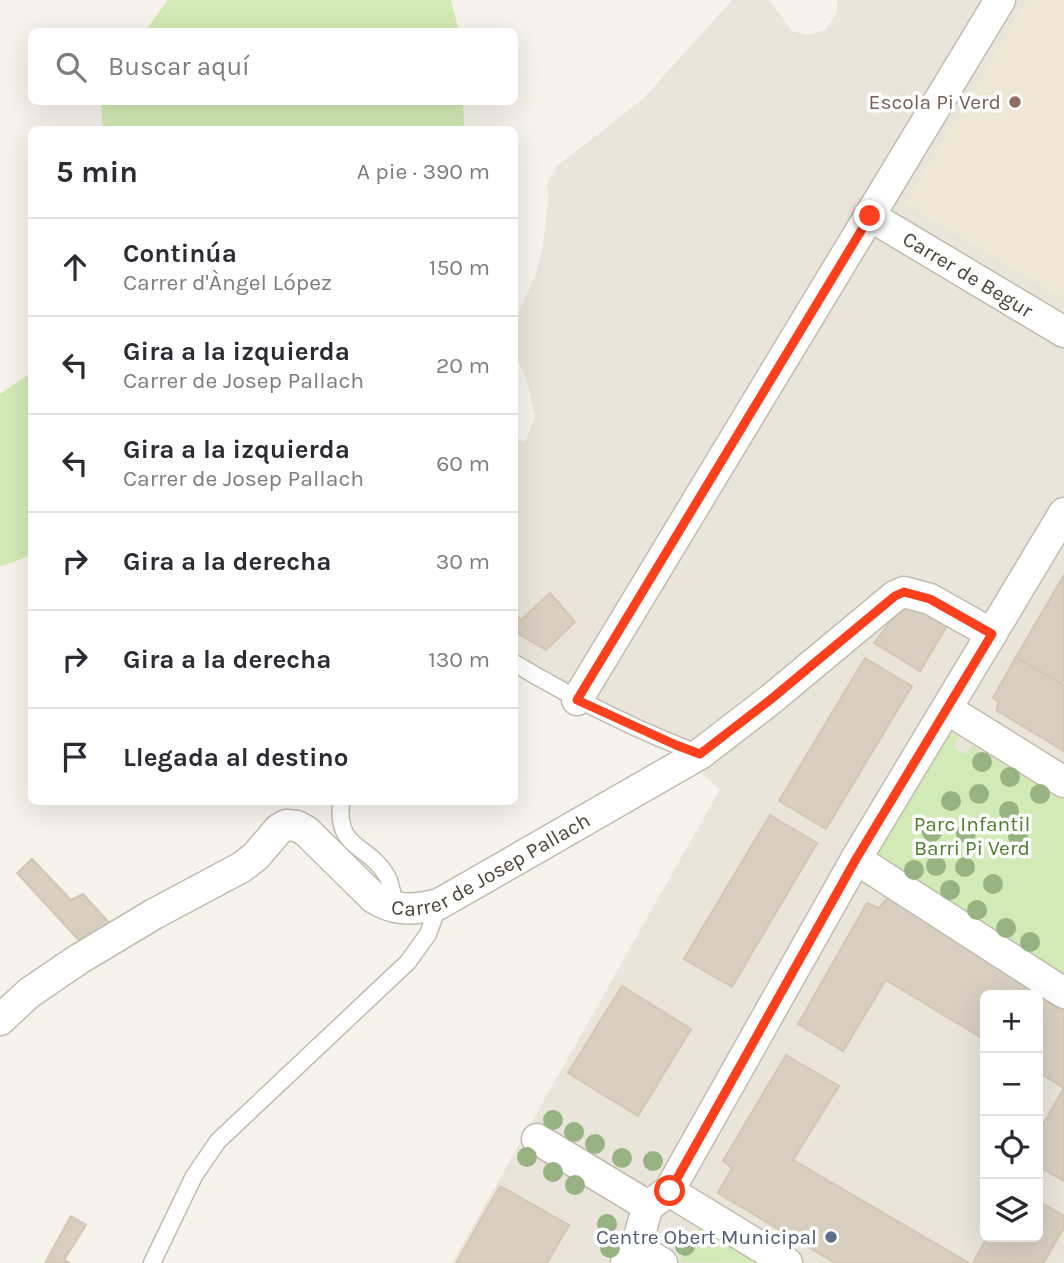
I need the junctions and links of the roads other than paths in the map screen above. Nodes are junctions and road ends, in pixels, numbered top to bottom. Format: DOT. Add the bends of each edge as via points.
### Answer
graph roads {
  1 [pos="1000,0"];
  2 [pos="870,216"];
  3 [pos="1064,332"];
  4 [pos="1064,513"];
  5 [pos="992,634"];
  6 [pos="518,665"];
  7 [pos="577,700"];
  8 [pos="947,709"];
  9 [pos="700,754"];
  10 [pos="1064,782"];
  11 [pos="341,805"];
  12 [pos="856,859"];
  13 [pos="439,904"];
  14 [pos="395,908"];
  15 [pos="1064,993"];
  16 [pos="0,1020"];
  17 [pos="537,1139"];
  18 [pos="659,1198"];
  19 [pos="631,1255"];
  20 [pos="152,1263"];
  21 [pos="662,1263"];
  22 [pos="788,1263"];
  1 -- 2 [label="street"];
  2 -- 3 [label="street, Carrer de Begur"];
  2 -- 7 [label="street"];
  4 -- 5 [label="street"];
  5 -- 8 [label="street"];
  5 -- 9 [label="street, Carrer de Josep Pallach" via="930,599 904,592"];
  6 -- 7 [label="lane"];
  7 -- 9 [label="lane"];
  8 -- 10 [label="street"];
  8 -- 12 [label="street"];
  9 -- 13 [label="street, Carrer de Josep Pallach"];
  11 -- 14 [label="lane" via="342,829 387,876"];
  12 -- 15 [label="street"];
  12 -- 18 [label="street"];
  13 -- 14 [label="street, Carrer de Josep Pallach"];
  13 -- 20 [label="lane" via="428,934 408,962 212,1149"];
  14 -- 16 [label="street, Carrer de Josep Pallach" via="374,898 306,831 286,825 242,867 79,959 29,993"];
  17 -- 18 [label="street"];
  18 -- 19 [label="street"];
  18 -- 22 [label="street"];
  19 -- 21 [label="street"];
}
